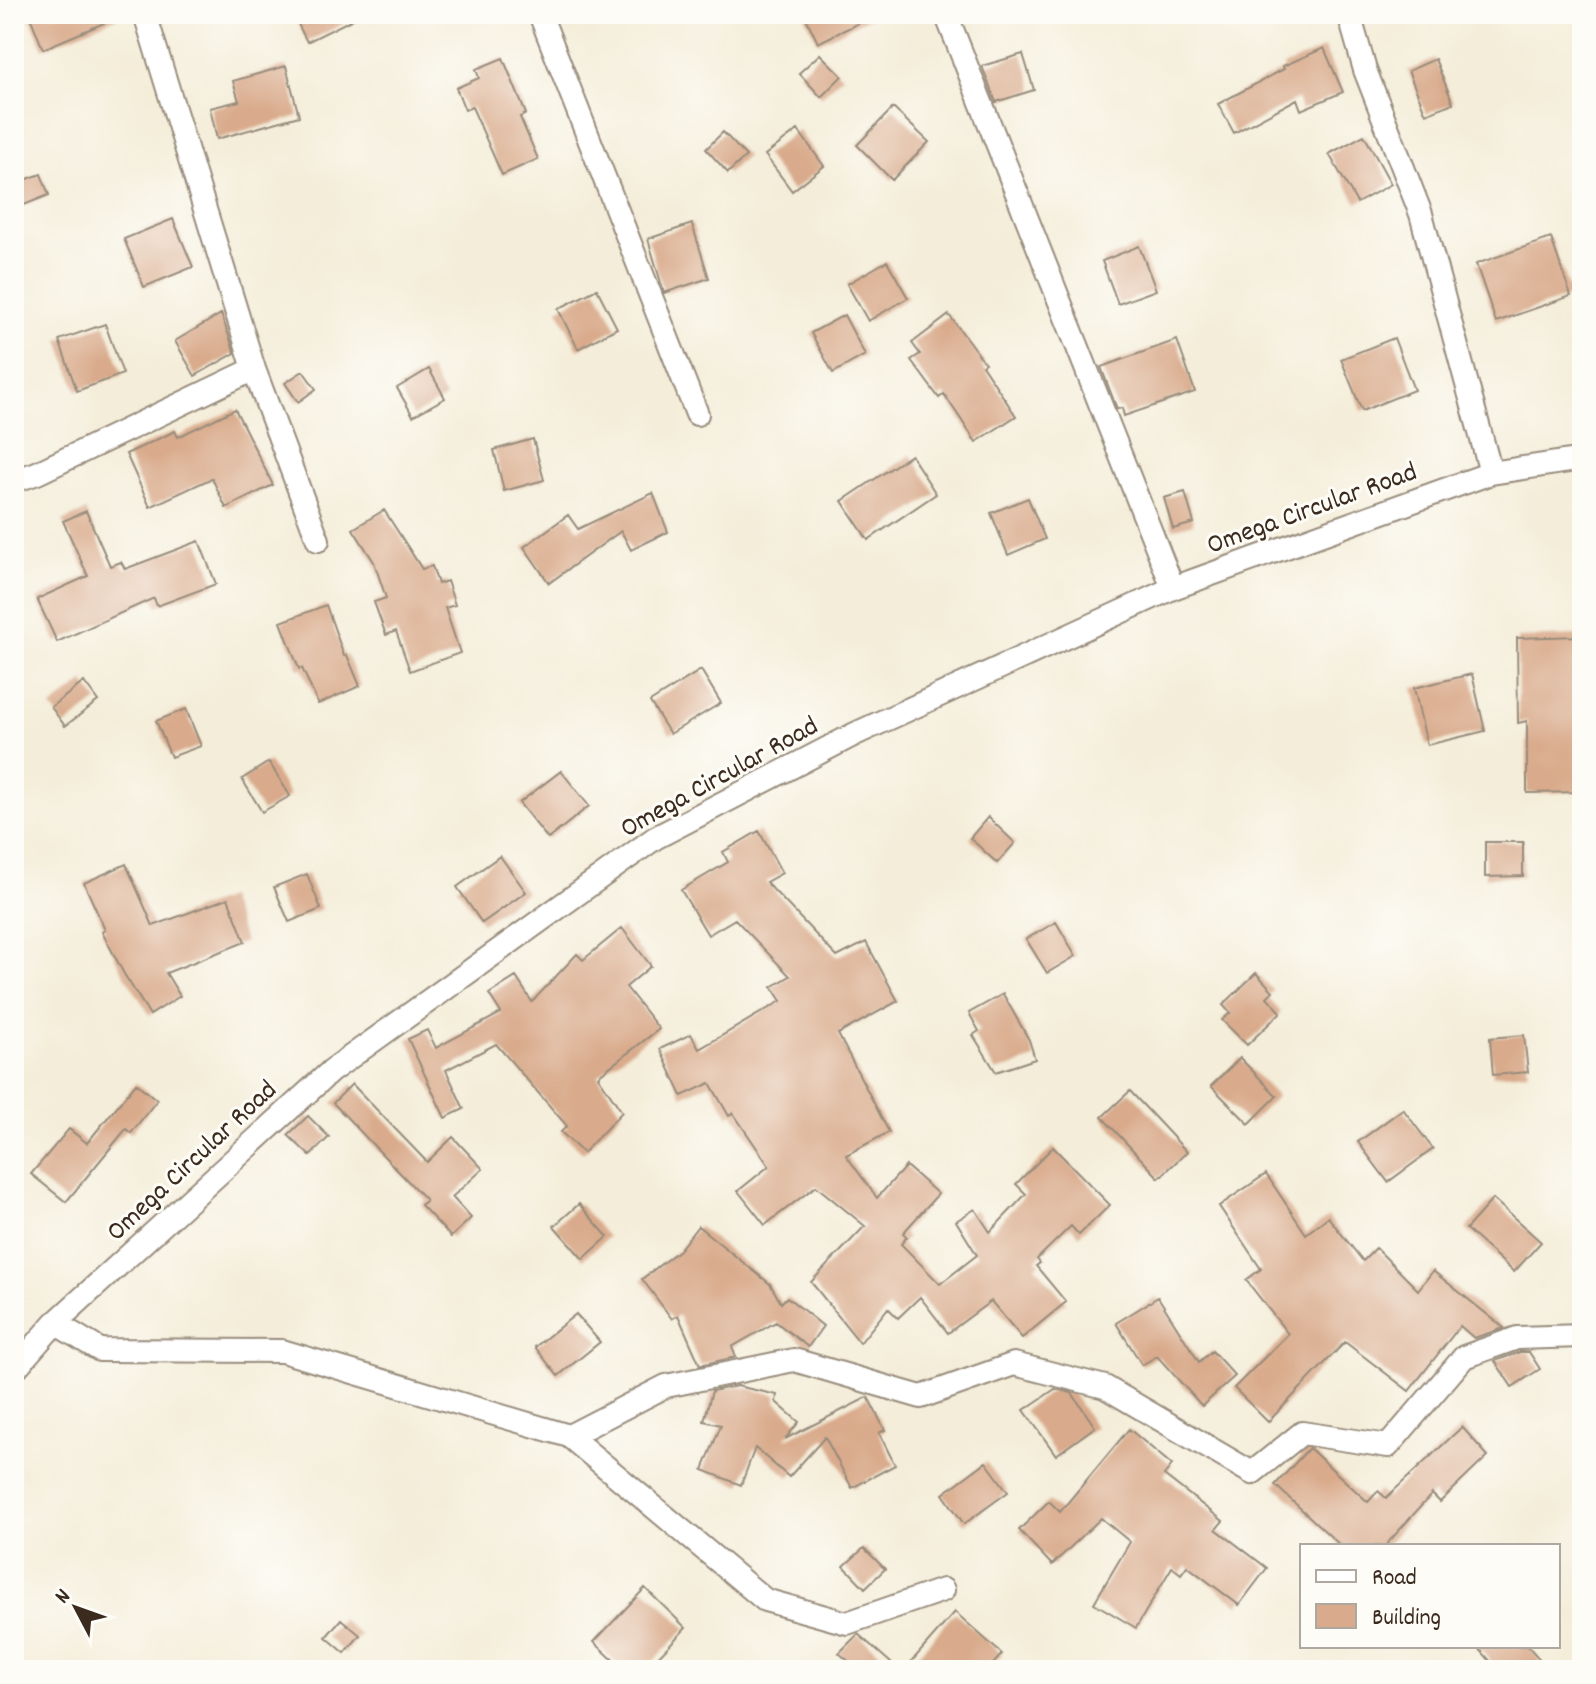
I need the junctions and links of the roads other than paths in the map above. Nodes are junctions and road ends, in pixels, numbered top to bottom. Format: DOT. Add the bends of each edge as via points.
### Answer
graph roads {
  1 [pos="145,14"];
  2 [pos="540,14"];
  3 [pos="946,14"];
  4 [pos="1349,14"];
  5 [pos="254,369"];
  6 [pos="697,414"];
  7 [pos="1582,459"];
  8 [pos="1491,473"];
  9 [pos="14,481"];
  10 [pos="318,540"];
  11 [pos="1173,588"];
  12 [pos="55,1323"];
  13 [pos="1582,1336"];
  14 [pos="14,1370"];
  15 [pos="569,1436"];
  16 [pos="943,1590"];
  1 -- 5 [label="street"];
  2 -- 6 [label="street"];
  3 -- 11 [label="street"];
  4 -- 8 [label="street" via="1421,214"];
  5 -- 9 [label="street"];
  5 -- 10 [label="street"];
  7 -- 8 [label="street, Omega Circular Road"];
  8 -- 11 [label="street, Omega Circular Road"];
  11 -- 12 [label="street, Omega Circular Road" via="855,734 655,838 331,1071"];
  12 -- 14 [label="street, Omega Circular Road"];
  12 -- 15 [label="street" via="100,1350 282,1351"];
  13 -- 15 [label="street" via="1517,1338 1464,1357 1388,1446 1302,1433 1252,1473 1105,1387 1014,1364 921,1397 794,1360 666,1386"];
  15 -- 16 [label="street" via="765,1600 847,1623"];
}
